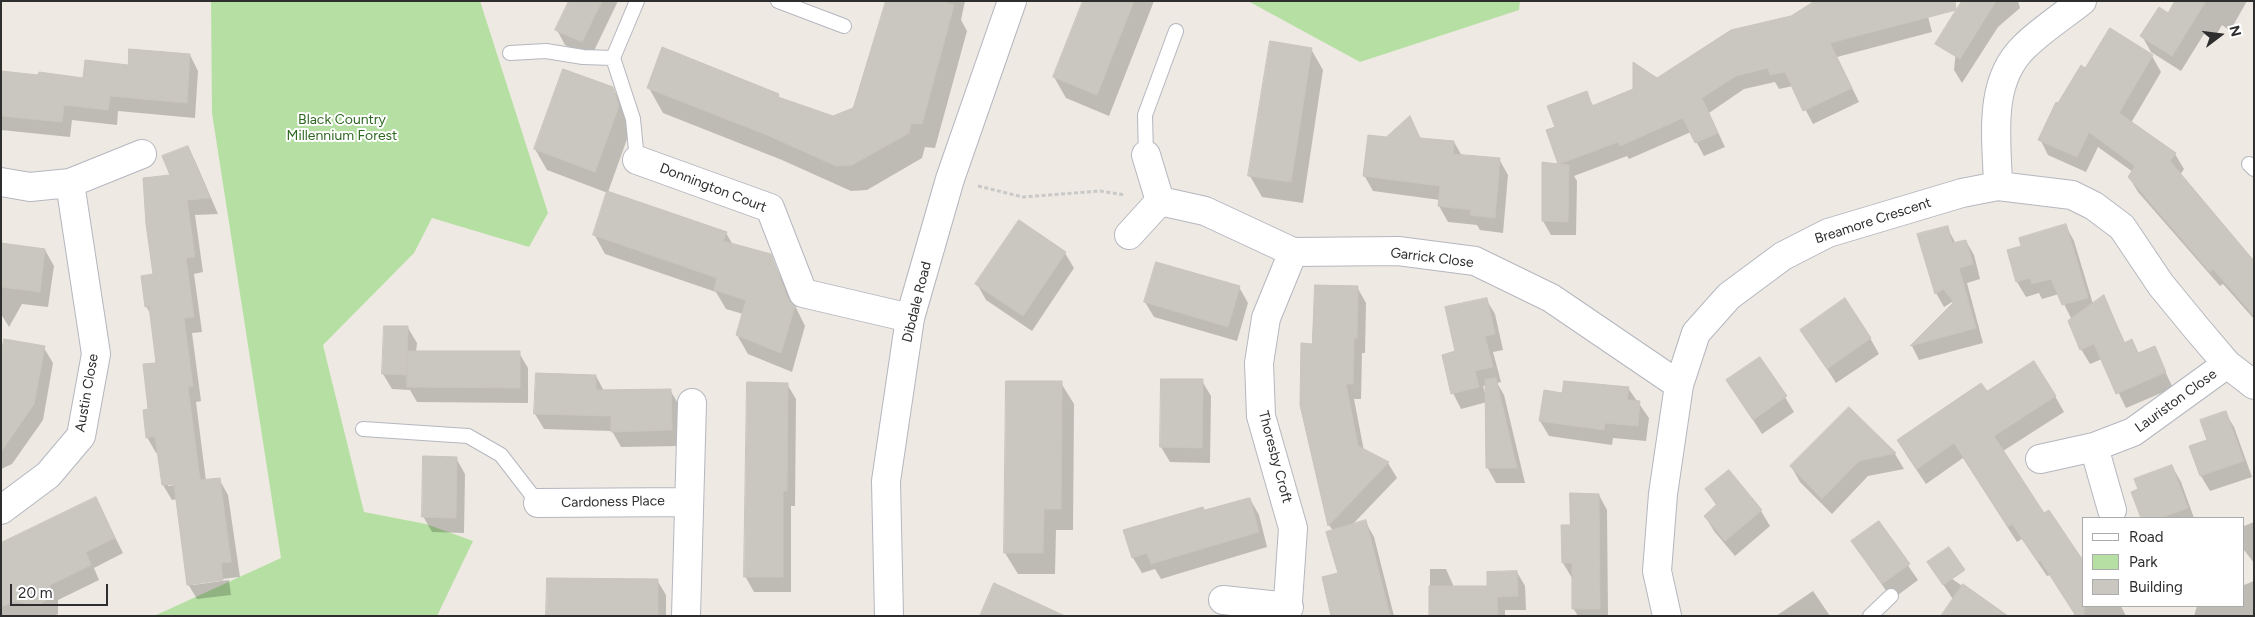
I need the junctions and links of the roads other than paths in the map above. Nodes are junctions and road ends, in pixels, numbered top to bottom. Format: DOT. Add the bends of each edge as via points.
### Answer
graph roads {
  1 [pos="637,1"];
  2 [pos="778,1"];
  3 [pos="1012,1"];
  4 [pos="2082,1"];
  5 [pos="844,26"];
  6 [pos="1176,31"];
  7 [pos="510,53"];
  8 [pos="612,58"];
  9 [pos="142,154"];
  10 [pos="1146,155"];
  11 [pos="637,160"];
  12 [pos="1,182"];
  13 [pos="70,183"];
  14 [pos="1998,186"];
  15 [pos="1160,201"];
  16 [pos="1129,235"];
  17 [pos="1293,252"];
  18 [pos="910,318"];
  19 [pos="2227,364"];
  20 [pos="1679,385"];
  21 [pos="2254,385"];
  22 [pos="692,403"];
  23 [pos="363,429"];
  24 [pos="2094,447"];
  25 [pos="2040,459"];
  26 [pos="688,502"];
  27 [pos="538,503"];
  28 [pos="1,510"];
  29 [pos="2112,510"];
  30 [pos="1891,596"];
  31 [pos="1224,600"];
  32 [pos="1288,611"];
  33 [pos="686,616"];
  34 [pos="889,616"];
  35 [pos="1667,616"];
  36 [pos="1870,616"];
  1 -- 8 [label="lane"];
  2 -- 5 [label="lane"];
  3 -- 18 [label="street, Dibdale Road" via="950,179"];
  4 -- 14 [label="street" via="2023,47 2003,75 1996,107"];
  6 -- 10 [label="lane" via="1145,115"];
  7 -- 8 [label="lane" via="546,51"];
  8 -- 11 [label="lane" via="633,119"];
  9 -- 13 [label="street"];
  10 -- 15 [label="street"];
  11 -- 18 [label="street, Donnington Court" via="770,208 803,293"];
  12 -- 13 [label="street" via="30,187"];
  13 -- 28 [label="street, Austin Close" via="96,354 81,436 48,475"];
  14 -- 19 [label="street, Breamore Crescent" via="2072,195 2094,206 2122,227 2161,285"];
  14 -- 20 [label="street, Breamore Crescent" via="1953,195 1828,233 1783,256 1730,296 1696,333"];
  15 -- 16 [label="street"];
  15 -- 17 [label="street, Garrick Close" via="1205,211"];
  17 -- 20 [label="street, Garrick Close" via="1398,251 1474,261 1551,298"];
  17 -- 32 [label="street, Thoresby Croft" via="1266,318 1259,363 1261,416 1294,528"];
  18 -- 34 [label="street, Dibdale Road" via="886,481"];
  19 -- 21 [label="street, Breamore Crescent"];
  19 -- 24 [label="street, Lauriston Close" via="2133,432"];
  20 -- 35 [label="street, Breamore Crescent" via="1663,494 1657,571"];
  22 -- 26 [label="street"];
  23 -- 27 [label="lane" via="468,436 501,455"];
  24 -- 25 [label="street, Lauriston Close"];
  24 -- 29 [label="street"];
  26 -- 27 [label="street, Cardoness Place"];
  26 -- 33 [label="street"];
  30 -- 36 [label="lane"];
  31 -- 32 [label="street, Thoresby Croft"];
}
